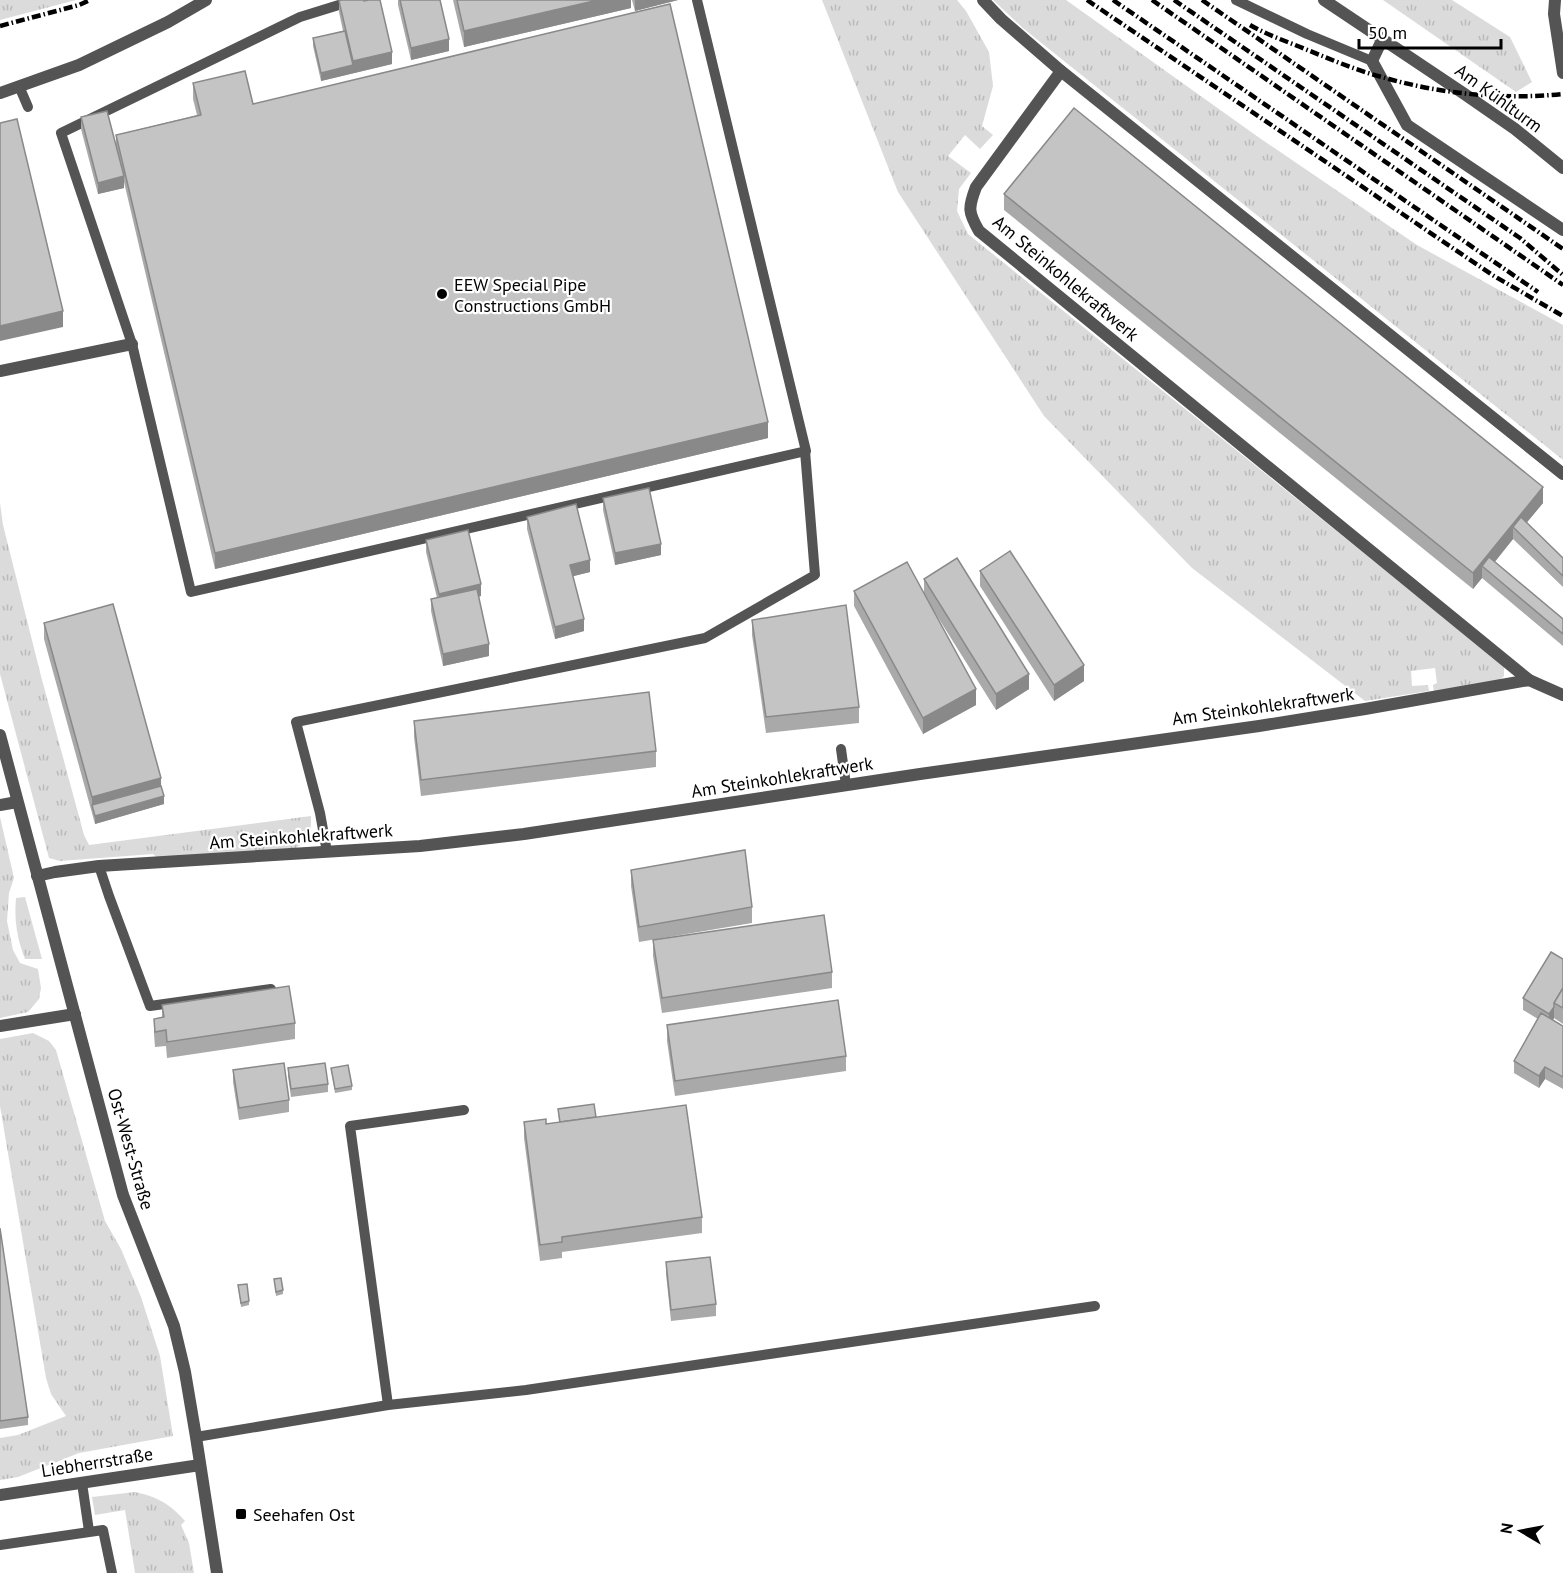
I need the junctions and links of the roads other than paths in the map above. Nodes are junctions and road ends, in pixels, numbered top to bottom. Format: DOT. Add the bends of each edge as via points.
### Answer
graph roads {
  1 [pos="206,0"];
  2 [pos="355,0"];
  3 [pos="697,0"];
  4 [pos="983,0"];
  5 [pos="1236,0"];
  6 [pos="1324,0"];
  7 [pos="1555,0"];
  8 [pos="1382,40"];
  9 [pos="1372,60"];
  10 [pos="1061,71"];
  11 [pos="1563,73"];
  12 [pos="19,86"];
  13 [pos="0,93"];
  14 [pos="28,107"];
  15 [pos="1563,168"];
  16 [pos="1563,230"];
  17 [pos="132,344"];
  18 [pos="0,371"];
  19 [pos="805,451"];
  20 [pos="1563,474"];
  21 [pos="1529,680"];
  22 [pos="1563,695"];
  23 [pos="0,735"];
  24 [pos="841,749"];
  25 [pos="846,785"];
  26 [pos="17,802"];
  27 [pos="0,805"];
  28 [pos="327,852"];
  29 [pos="99,866"];
  30 [pos="37,876"];
  31 [pos="271,989"];
  32 [pos="75,1014"];
  33 [pos="0,1026"];
  34 [pos="464,1110"];
  35 [pos="1095,1306"];
  36 [pos="388,1406"];
  37 [pos="196,1437"];
  38 [pos="200,1465"];
  39 [pos="82,1483"];
  40 [pos="0,1495"];
  41 [pos="89,1532"];
  42 [pos="0,1545"];
  43 [pos="112,1573"];
  44 [pos="217,1573"];
  1 -- 12 [label="street" via="79,65"];
  2 -- 17 [label="lane" via="300,17 61,133"];
  3 -- 19 [label="lane"];
  4 -- 10 [label="street"];
  5 -- 9 [label="lane"];
  6 -- 8 [label="street, Am Kühlturm"];
  7 -- 11 [label="street"];
  8 -- 9 [label="street"];
  8 -- 15 [label="street, Am Kühlturm" via="1515,129"];
  9 -- 16 [label="street" via="1407,125"];
  10 -- 20 [label="street"];
  10 -- 21 [label="street, Am Steinkohlekraftwerk" via="976,187 970,217 979,231"];
  12 -- 13 [label="street"];
  12 -- 14 [label="lane"];
  17 -- 18 [label="street"];
  17 -- 19 [label="lane" via="191,592"];
  19 -- 28 [label="lane" via="815,575 705,638 296,722"];
  21 -- 22 [label="street, Am Steinkohlekraftwerk"];
  21 -- 25 [label="street, Am Steinkohlekraftwerk" via="1270,724"];
  23 -- 26 [label="street, Ost-West-Straße"];
  24 -- 25 [label="lane"];
  25 -- 28 [label="street, Am Steinkohlekraftwerk" via="524,834"];
  26 -- 27 [label="street"];
  26 -- 30 [label="street, Ost-West-Straße"];
  28 -- 29 [label="street, Am Steinkohlekraftwerk"];
  29 -- 30 [label="street, Am Steinkohlekraftwerk"];
  29 -- 31 [label="lane" via="150,1006"];
  30 -- 32 [label="street, Ost-West-Straße"];
  32 -- 33 [label="street"];
  32 -- 37 [label="street, Ost-West-Straße" via="123,1195 174,1326"];
  34 -- 36 [label="lane" via="350,1126"];
  35 -- 36 [label="lane" via="526,1390"];
  36 -- 37 [label="lane"];
  37 -- 38 [label="street, Ost-West-Straße"];
  38 -- 39 [label="street, Liebherrstraße"];
  38 -- 44 [label="street, Ost-West-Straße"];
  39 -- 40 [label="street, Liebherrstraße"];
  39 -- 41 [label="lane"];
  41 -- 42 [label="lane"];
  41 -- 43 [label="lane" via="103,1530"];
}
